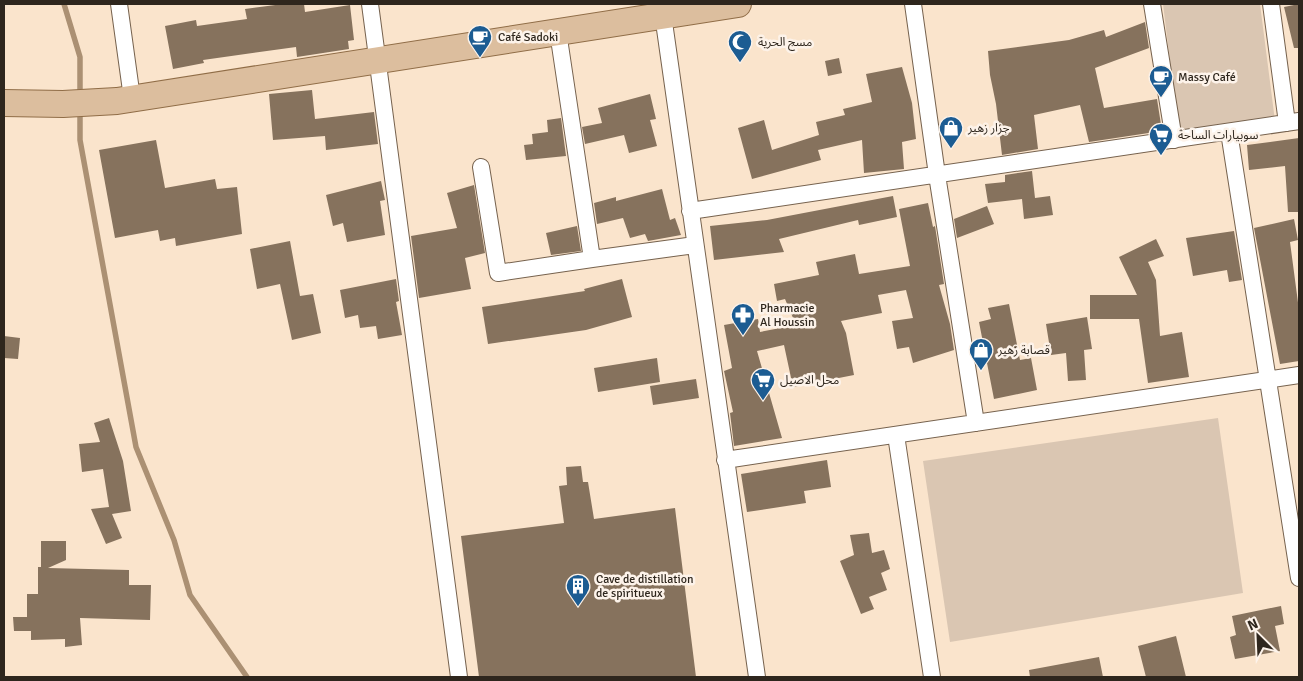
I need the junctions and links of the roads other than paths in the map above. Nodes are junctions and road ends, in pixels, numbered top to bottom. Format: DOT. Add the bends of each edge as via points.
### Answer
graph roads {
  1 [pos="119,4"];
  2 [pos="370,4"];
  3 [pos="738,4"];
  4 [pos="913,4"];
  5 [pos="1152,4"];
  6 [pos="1271,4"];
  7 [pos="662,10"];
  8 [pos="558,32"];
  9 [pos="378,62"];
  10 [pos="124,100"];
  11 [pos="4,103"];
  12 [pos="1293,122"];
  13 [pos="1229,132"];
  14 [pos="1174,140"];
  15 [pos="481,167"];
  16 [pos="937,174"];
  17 [pos="690,211"];
  18 [pos="695,245"];
  19 [pos="592,259"];
  20 [pos="1299,375"];
  21 [pos="1270,380"];
  22 [pos="976,423"];
  23 [pos="896,435"];
  24 [pos="725,460"];
  25 [pos="1299,578"];
  26 [pos="460,677"];
  27 [pos="757,677"];
  28 [pos="932,677"];
  1 -- 10 [label="street"];
  2 -- 9 [label="street"];
  3 -- 7 [label="main road"];
  4 -- 16 [label="street"];
  5 -- 14 [label="street"];
  6 -- 12 [label="street"];
  7 -- 8 [label="main road"];
  7 -- 17 [label="street"];
  8 -- 9 [label="main road"];
  8 -- 19 [label="street"];
  9 -- 10 [label="main road"];
  9 -- 26 [label="street"];
  10 -- 11 [label="main road"];
  12 -- 13 [label="street"];
  13 -- 14 [label="street"];
  13 -- 21 [label="street"];
  14 -- 16 [label="street"];
  15 -- 19 [label="street" via="498,274"];
  16 -- 17 [label="street"];
  16 -- 22 [label="street"];
  17 -- 18 [label="street"];
  18 -- 19 [label="street"];
  18 -- 24 [label="street"];
  20 -- 21 [label="street"];
  21 -- 22 [label="street"];
  21 -- 25 [label="street"];
  22 -- 23 [label="street"];
  23 -- 24 [label="street"];
  23 -- 28 [label="street"];
  24 -- 27 [label="street"];
}
